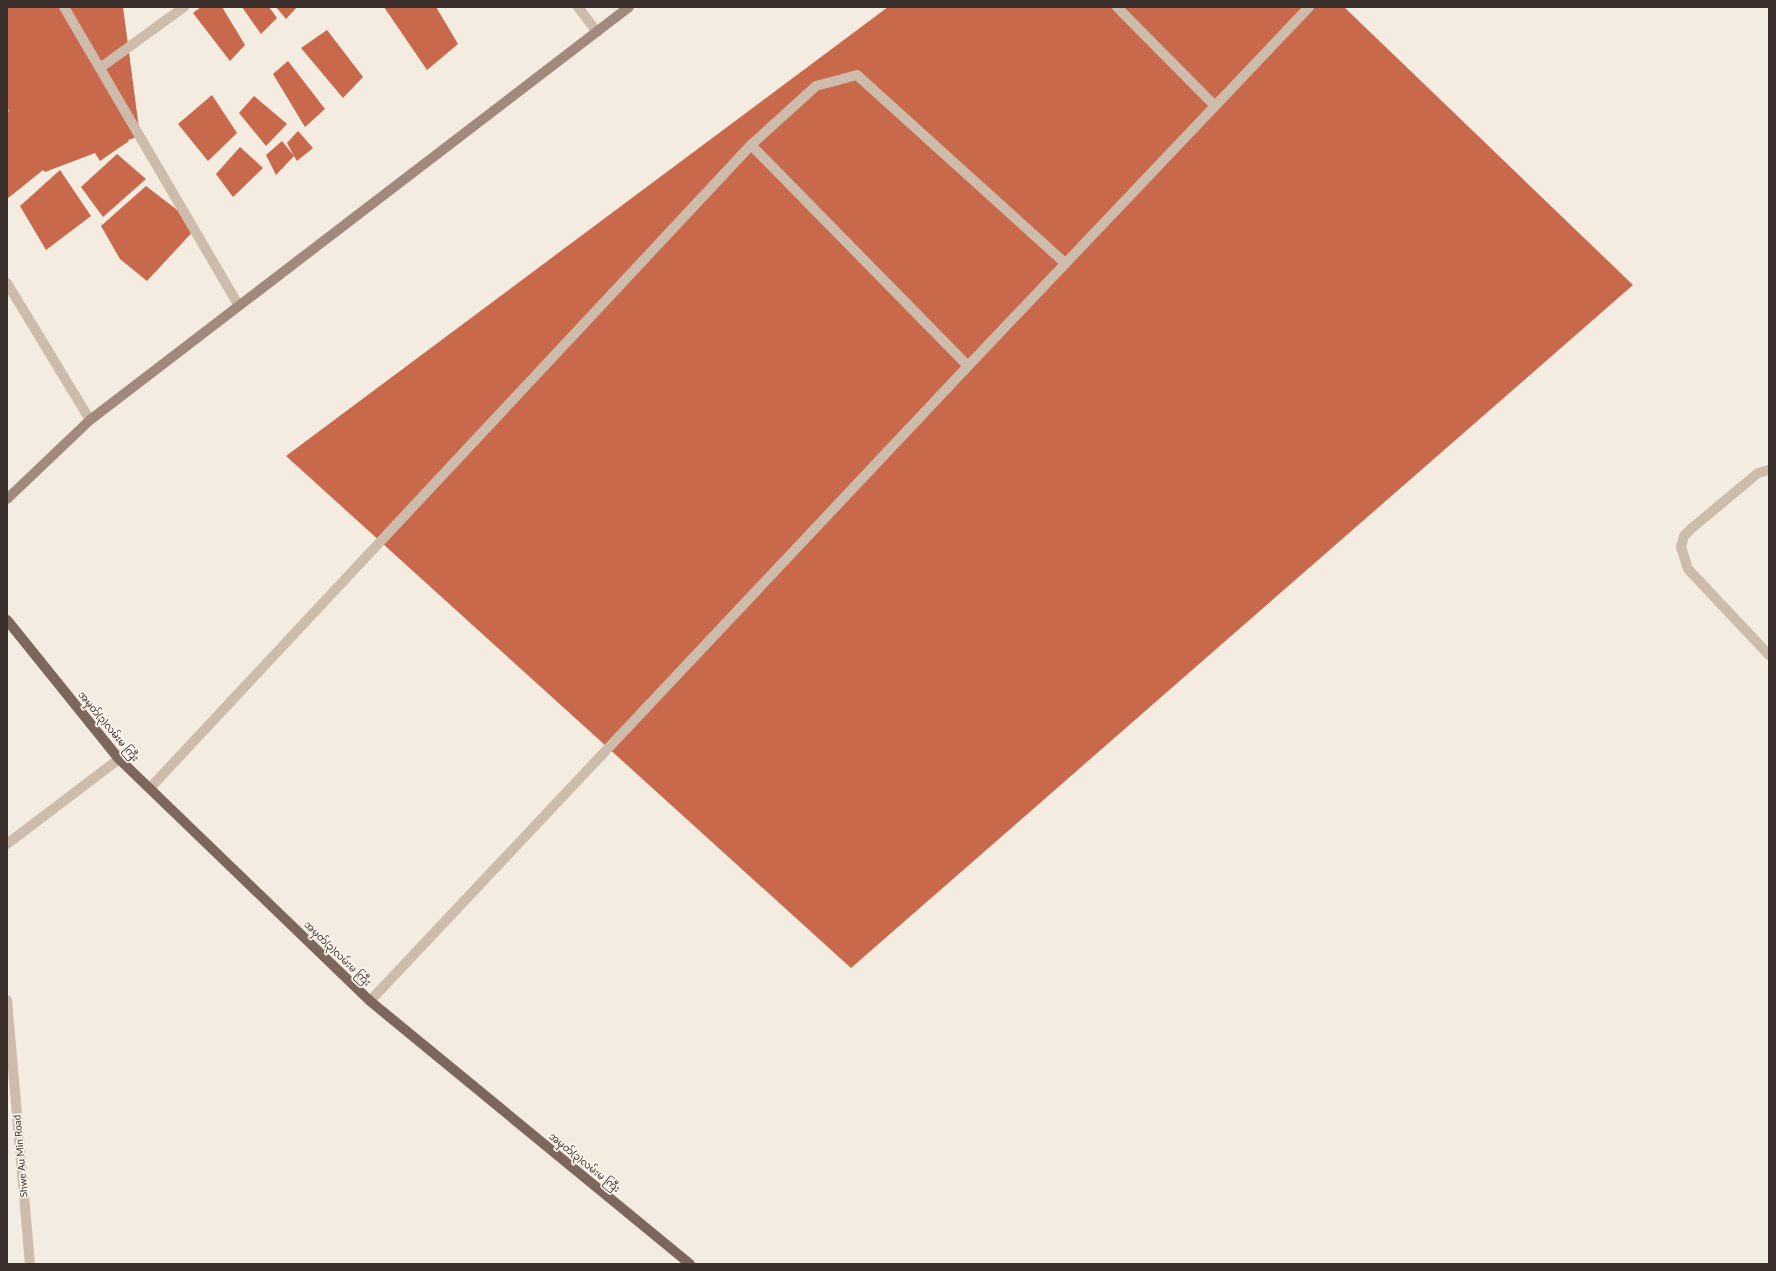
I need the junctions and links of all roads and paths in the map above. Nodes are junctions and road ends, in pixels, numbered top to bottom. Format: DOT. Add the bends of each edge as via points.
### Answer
graph roads {
  1 [pos="64,7"];
  2 [pos="184,7"];
  3 [pos="578,7"];
  4 [pos="629,7"];
  5 [pos="1117,7"];
  6 [pos="1309,7"];
  7 [pos="597,32"];
  8 [pos="100,68"];
  9 [pos="1215,106"];
  10 [pos="751,145"];
  11 [pos="1065,263"];
  12 [pos="7,283"];
  13 [pos="239,306"];
  14 [pos="968,366"];
  15 [pos="90,420"];
  16 [pos="1769,470"];
  17 [pos="7,499"];
  18 [pos="7,620"];
  19 [pos="1769,655"];
  20 [pos="119,759"];
  21 [pos="150,788"];
  22 [pos="7,844"];
  23 [pos="7,1000"];
  24 [pos="370,1001"];
  25 [pos="30,1264"];
  26 [pos="690,1264"];
  1 -- 8 [label="street"];
  2 -- 8 [label="street"];
  3 -- 7 [label="street"];
  4 -- 7 [label="street"];
  5 -- 9 [label="street"];
  6 -- 9 [label="street"];
  7 -- 13 [label="street"];
  8 -- 13 [label="street"];
  9 -- 11 [label="street"];
  10 -- 11 [label="street" via="816,86 857,75"];
  10 -- 14 [label="street"];
  10 -- 21 [label="street"];
  11 -- 14 [label="street"];
  12 -- 15 [label="street"];
  13 -- 15 [label="street"];
  14 -- 24 [label="street"];
  15 -- 17 [label="street"];
  16 -- 19 [label="street" via="1758,473 1692,528 1684,536 1681,548 1688,569"];
  18 -- 20 [label="main road, အမှတ်(၃)လမ်းမ ကြီး"];
  20 -- 21 [label="main road, အမှတ်(၃)လမ်းမ ကြီး"];
  20 -- 22 [label="street"];
  21 -- 24 [label="main road, အမှတ်(၃)လမ်းမ ကြီး"];
  23 -- 25 [label="street, Shwe Au Min Road"];
  24 -- 26 [label="main road, အမှတ်(၃)လမ်းမ ကြီး"];
}
